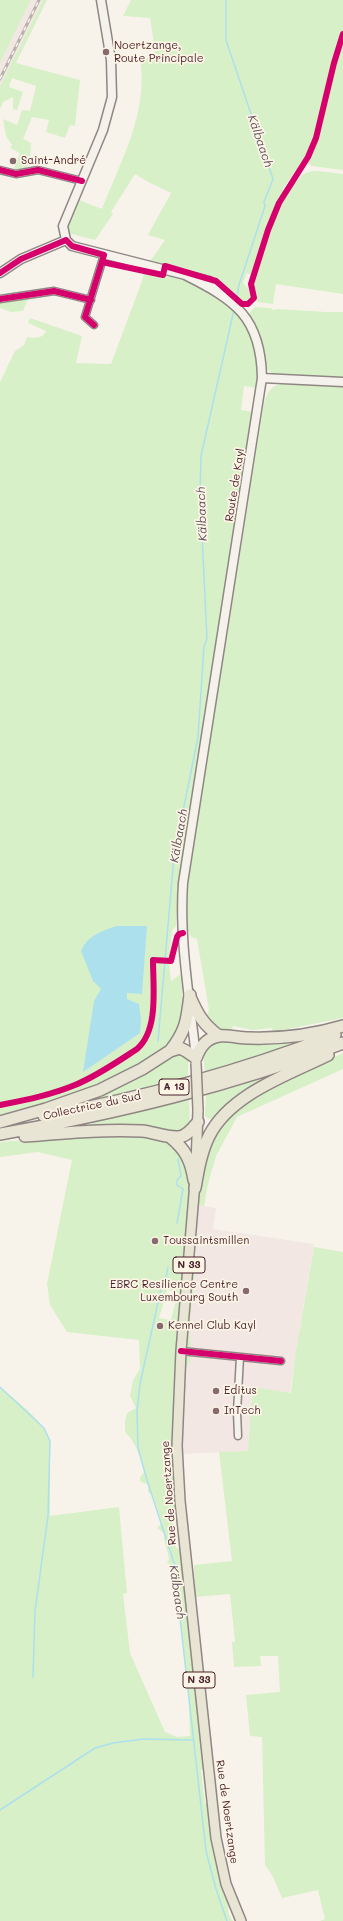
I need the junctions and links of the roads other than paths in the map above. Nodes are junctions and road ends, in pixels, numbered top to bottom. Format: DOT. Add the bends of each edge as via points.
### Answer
graph roads {
  1 [pos="101,0"];
  2 [pos="0,170"];
  3 [pos="82,181"];
  4 [pos="66,240"];
  5 [pos="104,255"];
  6 [pos="0,272"];
  7 [pos="0,299"];
  8 [pos="91,300"];
  9 [pos="94,325"];
  10 [pos="262,378"];
  11 [pos="343,382"];
  12 [pos="190,995"];
  13 [pos="343,1026"];
  14 [pos="343,1032"];
  15 [pos="219,1036"];
  16 [pos="343,1043"];
  17 [pos="343,1048"];
  18 [pos="170,1051"];
  19 [pos="196,1060"];
  20 [pos="198,1116"];
  21 [pos="0,1122"];
  22 [pos="218,1122"];
  23 [pos="0,1134"];
  24 [pos="170,1136"];
  25 [pos="0,1138"];
  26 [pos="195,1188"];
  27 [pos="180,1351"];
  28 [pos="240,1357"];
  29 [pos="280,1361"];
  30 [pos="238,1436"];
  31 [pos="241,1921"];
  1 -- 3 [label="main road" via="111,60 112,97 103,130"];
  2 -- 3 [label="street" via="16,174 38,170"];
  3 -- 4 [label="main road" via="63,226"];
  4 -- 5 [label="main road, Route de Kayl" via="72,246"];
  4 -- 6 [label="main road" via="21,259"];
  5 -- 8 [label="street"];
  5 -- 10 [label="main road, Route de Kayl" via="185,276 234,303 243,313 258,344"];
  7 -- 8 [label="street" via="54,291"];
  8 -- 9 [label="street" via="85,316"];
  10 -- 11 [label="main road"];
  10 -- 12 [label="main road, Route de Kayl" via="183,883 182,917"];
  12 -- 15 [label="highway" via="206,1026"];
  12 -- 18 [label="highway, A 13" via="187,1023 181,1038"];
  12 -- 19 [label="main road, Route de Kayl"];
  13 -- 15 [label="highway" via="323,1032 287,1037"];
  14 -- 21 [label="highway, Collectrice du Sud / A 13" via="263,1061 146,1095 78,1110"];
  15 -- 19 [label="highway" via="201,1046"];
  16 -- 23 [label="highway, Collectrice du Sud / A 13" via="265,1071 152,1104"];
  17 -- 22 [label="highway" via="241,1100"];
  18 -- 19 [label="highway" via="180,1048"];
  18 -- 21 [label="highway, A 13" via="142,1069 100,1090"];
  19 -- 20 [label="main road, N 33, bridge"];
  20 -- 22 [label="highway" via="208,1122"];
  20 -- 24 [label="highway" via="187,1133 180,1137"];
  20 -- 26 [label="main road, N 33"];
  22 -- 26 [label="highway" via="205,1146"];
  24 -- 25 [label="highway" via="137,1131 71,1132"];
  24 -- 26 [label="highway" via="188,1156"];
  26 -- 27 [label="main road, Rue de Noertzange / N 33"];
  27 -- 28 [label="street"];
  27 -- 31 [label="main road, Rue de Noertzange / N 33" via="177,1434 180,1501 212,1807 224,1875"];
  28 -- 29 [label="street"];
  28 -- 30 [label="street"];
}
